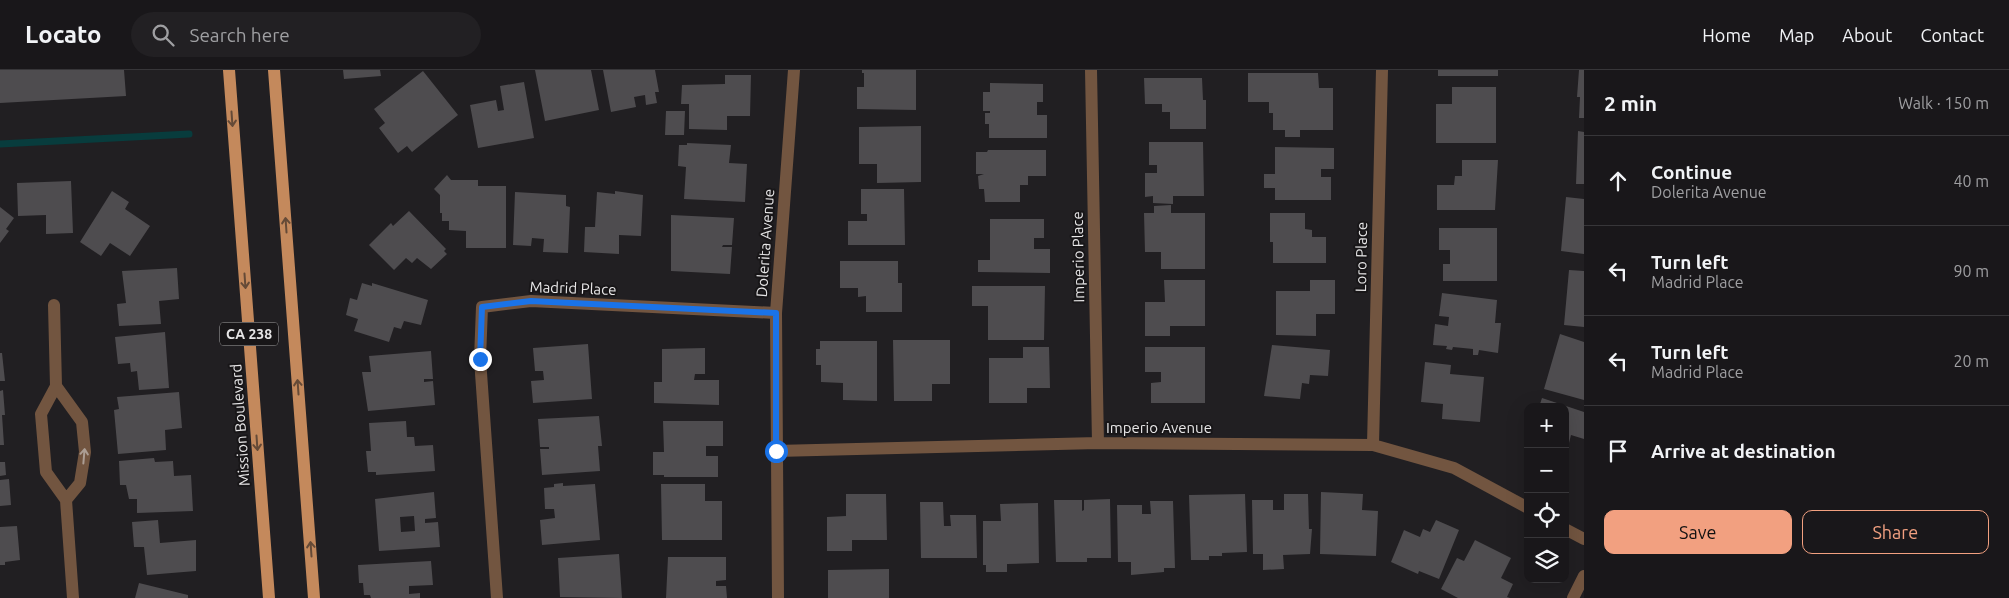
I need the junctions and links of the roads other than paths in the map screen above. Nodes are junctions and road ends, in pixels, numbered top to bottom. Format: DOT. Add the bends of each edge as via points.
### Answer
graph roads {
  1 [pos="229,70"];
  2 [pos="274,70"];
  3 [pos="794,70"];
  4 [pos="1091,70"];
  5 [pos="1382,70"];
  6 [pos="54,305"];
  7 [pos="776,313"];
  8 [pos="56,386"];
  9 [pos="1098,443"];
  10 [pos="1373,445"];
  11 [pos="776,451"];
  12 [pos="66,500"];
  13 [pos="1524,506"];
  14 [pos="1569,531"];
  15 [pos="1584,539"];
  16 [pos="1584,576"];
  17 [pos="73,598"];
  18 [pos="269,598"];
  19 [pos="314,598"];
  20 [pos="497,598"];
  21 [pos="778,598"];
  22 [pos="1572,598"];
  1 -- 18 [label="main road, Mission Boulevard / CA 238, one-way"];
  19 -- 2 [label="main road, CA 238, one-way"];
  3 -- 7 [label="street, Dolerita Avenue"];
  4 -- 9 [label="street, Imperio Place"];
  5 -- 10 [label="street, Loro Place"];
  6 -- 8 [label="street"];
  7 -- 11 [label="street, Dolerita Avenue"];
  7 -- 20 [label="street, Madrid Place" via="531,301 482,307 480,359"];
  8 -- 12 [label="street" via="41,414 46,472"];
  12 -- 8 [label="street, one-way" via="80,483 85,452 82,422"];
  9 -- 10 [label="street, Imperio Avenue"];
  9 -- 11 [label="street, Imperio Avenue"];
  10 -- 13 [label="street, Imperio Avenue" via="1454,468"];
  11 -- 21 [label="street, Dolerita Avenue"];
  12 -- 17 [label="street"];
  14 -- 15 [label="street"];
  16 -- 22 [label="street"];
}
